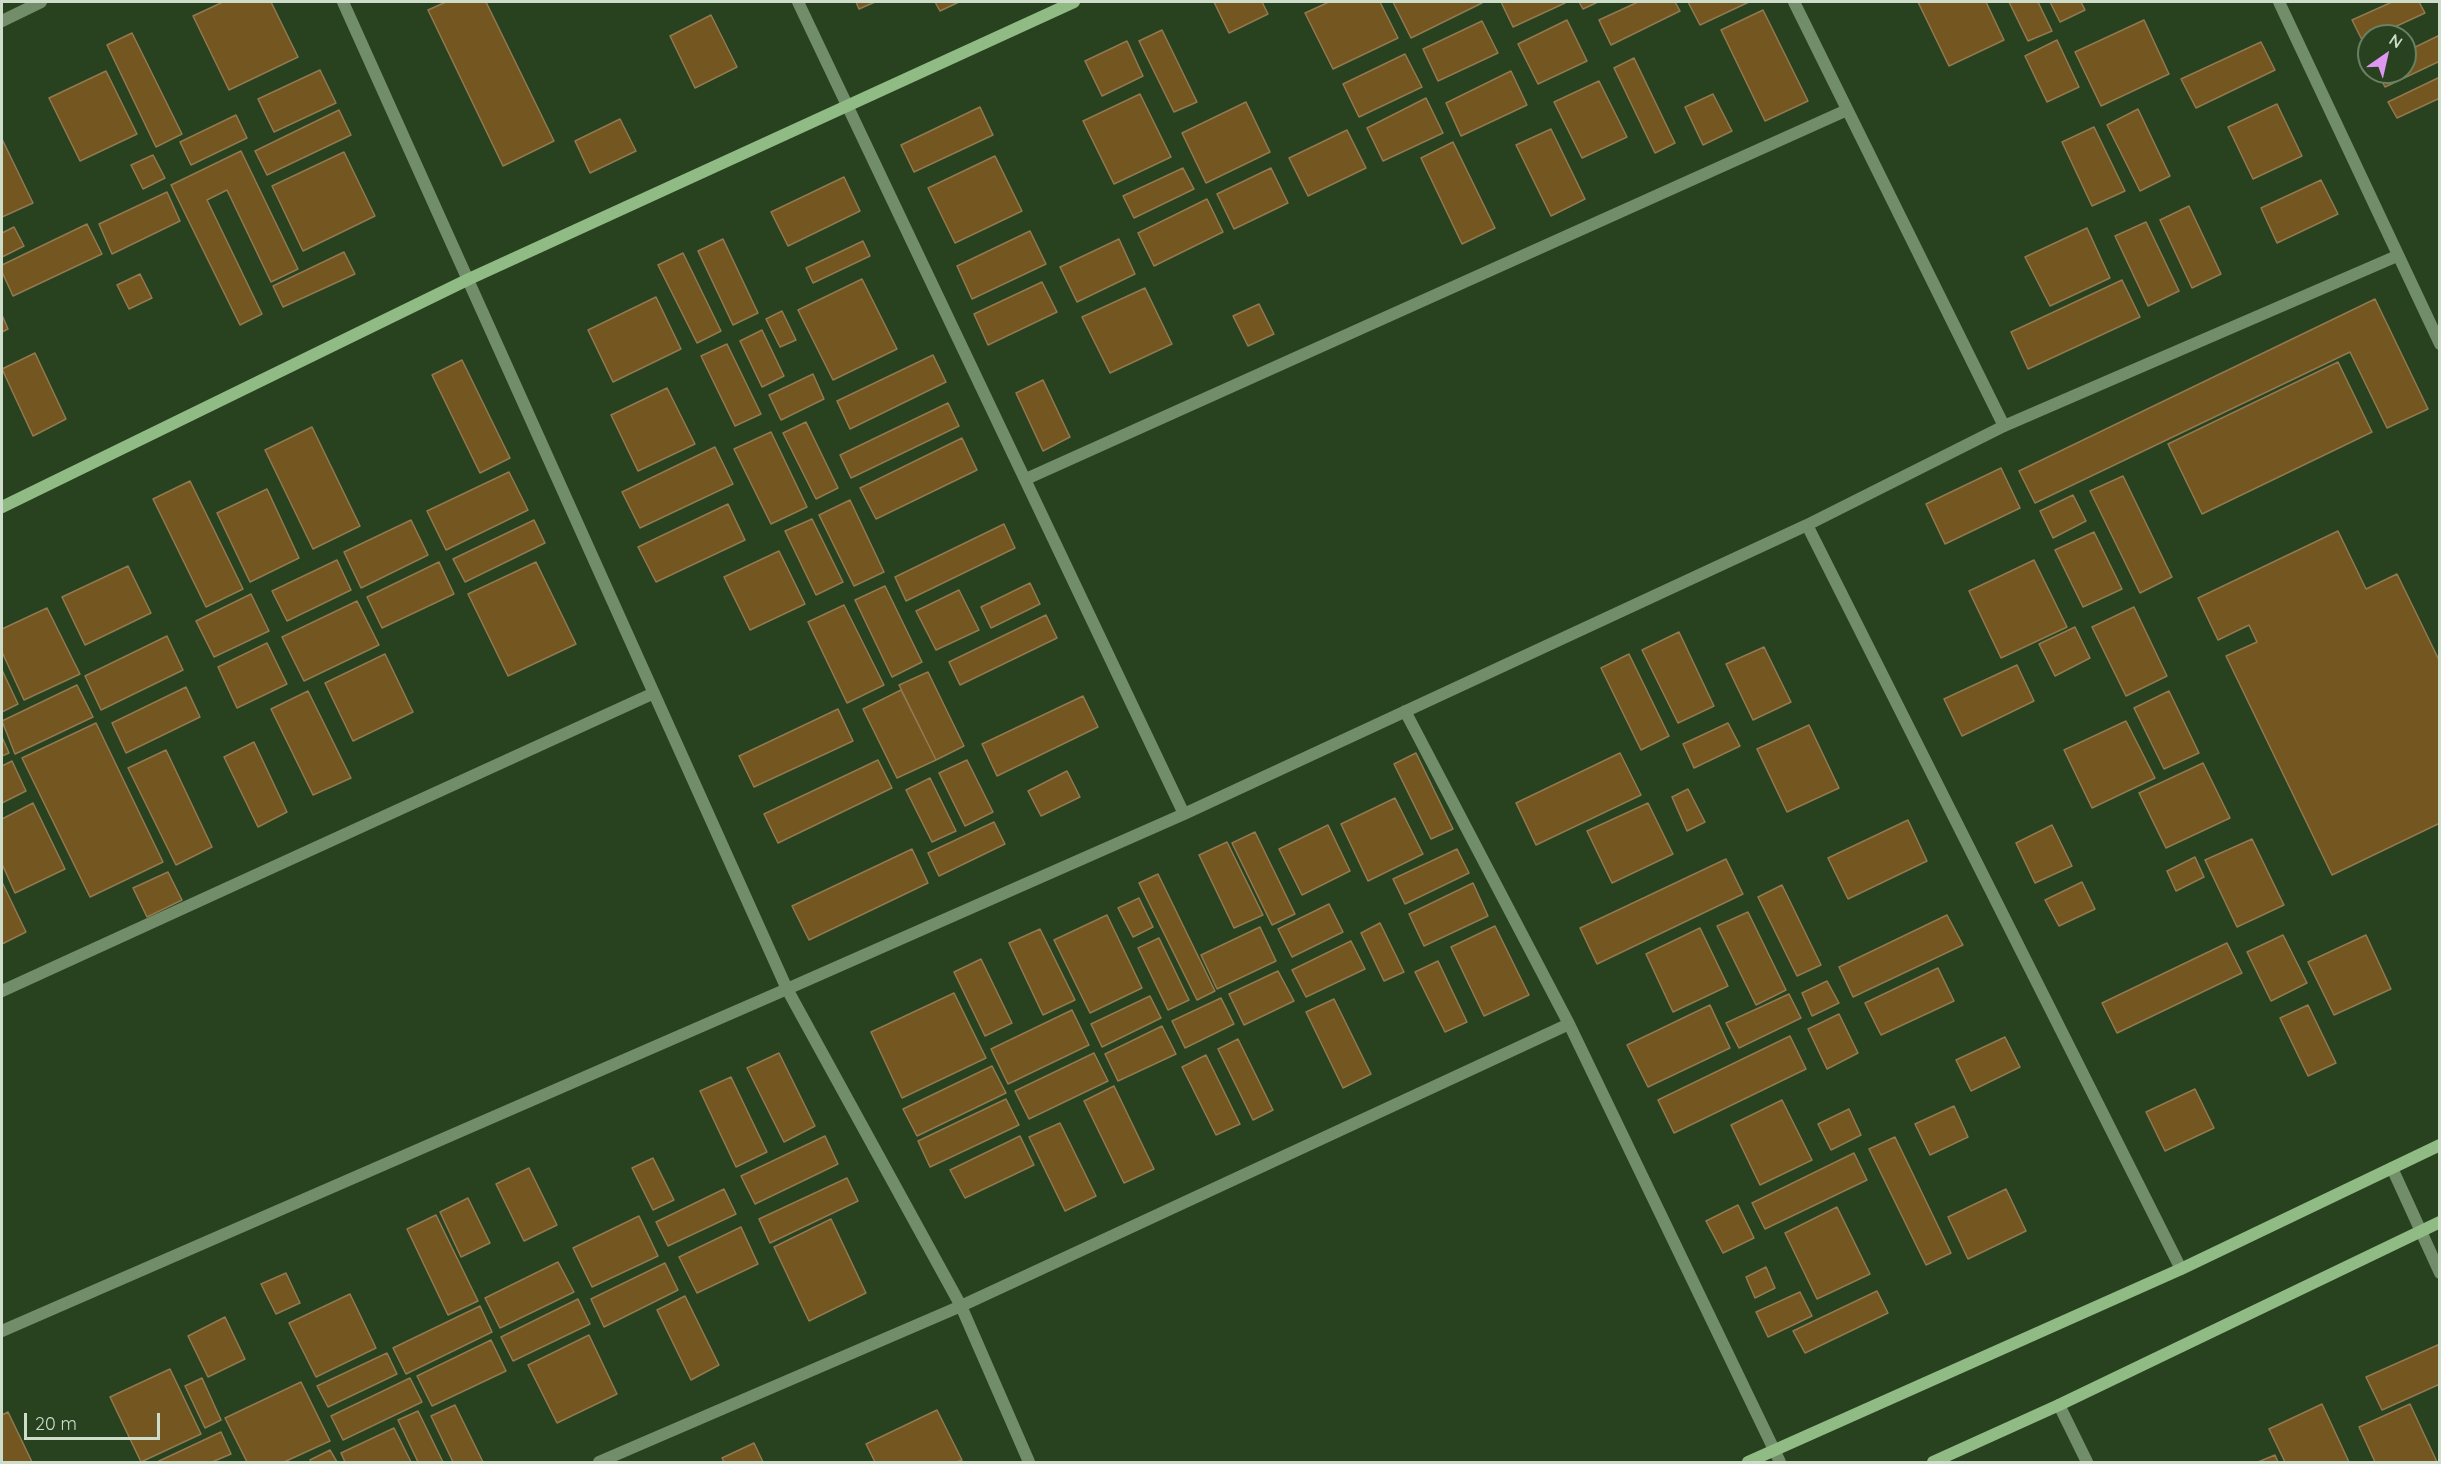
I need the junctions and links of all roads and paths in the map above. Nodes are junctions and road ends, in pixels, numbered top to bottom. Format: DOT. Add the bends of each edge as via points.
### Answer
graph roads {
  1 [pos="42,2"];
  2 [pos="343,2"];
  3 [pos="798,2"];
  4 [pos="1074,2"];
  5 [pos="1794,2"];
  6 [pos="2279,2"];
  7 [pos="2,21"];
  8 [pos="848,106"];
  9 [pos="1847,110"];
  10 [pos="2397,256"];
  11 [pos="469,279"];
  12 [pos="2439,344"];
  13 [pos="2004,426"];
  14 [pos="1026,479"];
  15 [pos="2,507"];
  16 [pos="1807,525"];
  17 [pos="654,693"];
  18 [pos="1405,711"];
  19 [pos="1184,814"];
  20 [pos="787,989"];
  21 [pos="2,991"];
  22 [pos="1569,1024"];
  23 [pos="2439,1145"];
  24 [pos="2392,1168"];
  25 [pos="2439,1222"];
  26 [pos="2420,1231"];
  27 [pos="2181,1269"];
  28 [pos="2439,1273"];
  29 [pos="961,1306"];
  30 [pos="2,1330"];
  31 [pos="2059,1405"];
  32 [pos="1778,1457"];
  33 [pos="599,1462"];
  34 [pos="1029,1462"];
  35 [pos="1748,1462"];
  36 [pos="1933,1462"];
  37 [pos="2087,1462"];
  1 -- 7 [label="street"];
  2 -- 11 [label="street"];
  3 -- 8 [label="street"];
  4 -- 8 [label="main road"];
  5 -- 9 [label="street"];
  6 -- 10 [label="street"];
  8 -- 11 [label="main road"];
  8 -- 14 [label="street"];
  9 -- 13 [label="street"];
  9 -- 14 [label="street"];
  10 -- 12 [label="street"];
  10 -- 13 [label="street"];
  11 -- 15 [label="main road"];
  11 -- 17 [label="street"];
  13 -- 16 [label="street"];
  14 -- 19 [label="street"];
  16 -- 18 [label="street"];
  16 -- 27 [label="street"];
  17 -- 20 [label="street"];
  17 -- 21 [label="street"];
  18 -- 19 [label="street"];
  18 -- 22 [label="street"];
  19 -- 20 [label="street"];
  20 -- 29 [label="street"];
  20 -- 30 [label="street"];
  22 -- 29 [label="street"];
  22 -- 32 [label="street"];
  23 -- 24 [label="main road"];
  24 -- 26 [label="street"];
  24 -- 27 [label="main road"];
  25 -- 26 [label="main road"];
  26 -- 28 [label="street"];
  26 -- 31 [label="main road"];
  27 -- 32 [label="main road"];
  29 -- 33 [label="street"];
  29 -- 34 [label="street"];
  31 -- 36 [label="main road"];
  31 -- 37 [label="street"];
  32 -- 35 [label="main road"];
}
